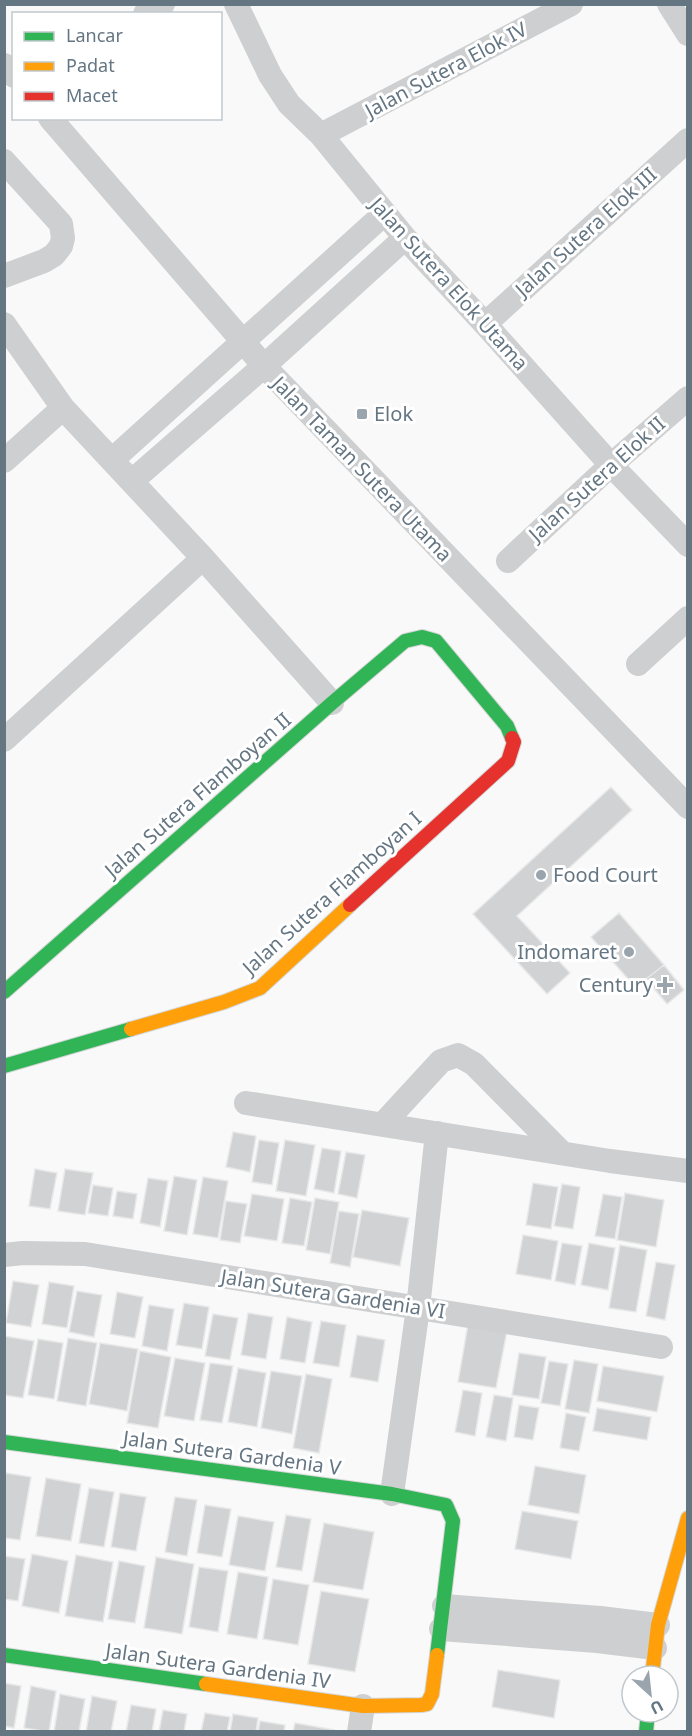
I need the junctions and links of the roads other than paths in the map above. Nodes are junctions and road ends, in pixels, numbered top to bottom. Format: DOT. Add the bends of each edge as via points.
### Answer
graph roads {
  1 [pos="163,4"];
  2 [pos="236,4"];
  3 [pos="571,4"];
  4 [pos="669,4"];
  5 [pos="149,12"];
  6 [pos="687,34"];
  7 [pos="53,120"];
  8 [pos="321,135"];
  9 [pos="687,140"];
  10 [pos="4,161"];
  11 [pos="384,214"];
  12 [pos="405,238"];
  13 [pos="4,276"];
  14 [pos="4,324"];
  15 [pos="485,324"];
  16 [pos="243,340"];
  17 [pos="264,366"];
  18 [pos="687,398"];
  19 [pos="63,408"];
  20 [pos="112,460"];
  21 [pos="4,462"];
  22 [pos="611,465"];
  23 [pos="132,481"];
  24 [pos="687,545"];
  25 [pos="203,558"];
  26 [pos="508,561"];
  27 [pos="687,618"];
  28 [pos="638,664"];
  29 [pos="332,703"];
  30 [pos="4,740"];
  31 [pos="514,742"];
  32 [pos="687,807"];
  33 [pos="4,992"];
  34 [pos="4,1066"];
  35 [pos="246,1103"];
  36 [pos="383,1124"];
  37 [pos="437,1133"];
  38 [pos="561,1152"];
  39 [pos="687,1171"];
  40 [pos="4,1256"];
  41 [pos="418,1308"];
  42 [pos="661,1347"];
  43 [pos="4,1442"];
  44 [pos="392,1494"];
  45 [pos="687,1518"];
  46 [pos="442,1617"];
  47 [pos="656,1637"];
  48 [pos="4,1655"];
  49 [pos="653,1664"];
  50 [pos="363,1706"];
  51 [pos="359,1731"];
  1 -- 5 [label="street"];
  2 -- 8 [label="street, Jalan Sutera Elok Utama" via="270,75 289,104"];
  3 -- 8 [label="street, Jalan Sutera Elok IV"];
  4 -- 6 [label="street"];
  7 -- 16 [label="street, Jalan Taman Sutera Utama"];
  8 -- 11 [label="street, Jalan Sutera Elok Utama"];
  9 -- 15 [label="street, Jalan Sutera Elok III"];
  10 -- 13 [label="street" via="61,224 63,238 62,246 45,261"];
  11 -- 12 [label="street, Jalan Sutera Elok Utama"];
  11 -- 16 [label="street"];
  12 -- 15 [label="street, Jalan Sutera Elok Utama"];
  12 -- 17 [label="street"];
  14 -- 19 [label="street"];
  15 -- 22 [label="street, Jalan Sutera Elok Utama"];
  16 -- 17 [label="street, Jalan Taman Sutera Utama"];
  16 -- 20 [label="street"];
  17 -- 23 [label="street"];
  17 -- 32 [label="street, Jalan Taman Sutera Utama"];
  18 -- 22 [label="street, Jalan Sutera Elok II"];
  19 -- 20 [label="street"];
  19 -- 21 [label="street"];
  20 -- 23 [label="street"];
  22 -- 24 [label="street, Jalan Sutera Elok Utama"];
  22 -- 26 [label="street, Jalan Sutera Elok II"];
  23 -- 25 [label="street"];
  25 -- 29 [label="street"];
  25 -- 30 [label="street"];
  27 -- 28 [label="street"];
  29 -- 31 [label="street, Jalan Sutera Flamboyan II" via="405,641 422,637 436,640 507,726"];
  29 -- 33 [label="street, Jalan Sutera Flamboyan II"];
  31 -- 34 [label="street, Jalan Sutera Flamboyan I" via="508,761 260,988"];
  35 -- 36 [label="street"];
  36 -- 37 [label="street"];
  36 -- 38 [label="street" via="441,1061 458,1055 474,1064"];
  37 -- 38 [label="street"];
  37 -- 41 [label="street"];
  38 -- 39 [label="street"];
  40 -- 41 [label="street, Jalan Sutera Gardenia VI" via="85,1254"];
  41 -- 42 [label="street, Jalan Sutera Gardenia VI"];
  41 -- 44 [label="street"];
  43 -- 44 [label="street, Jalan Sutera Gardenia V"];
  44 -- 46 [label="street, Jalan Sutera Gardenia V" via="446,1505 450,1512 453,1521"];
  45 -- 47 [label="street"];
  46 -- 47 [label="street" via="600,1618"];
  46 -- 50 [label="street, Jalan Sutera Gardenia IV" via="432,1694 427,1704"];
  47 -- 49 [label="street"];
  48 -- 50 [label="street, Jalan Sutera Gardenia IV"];
  50 -- 51 [label="street"];
}
